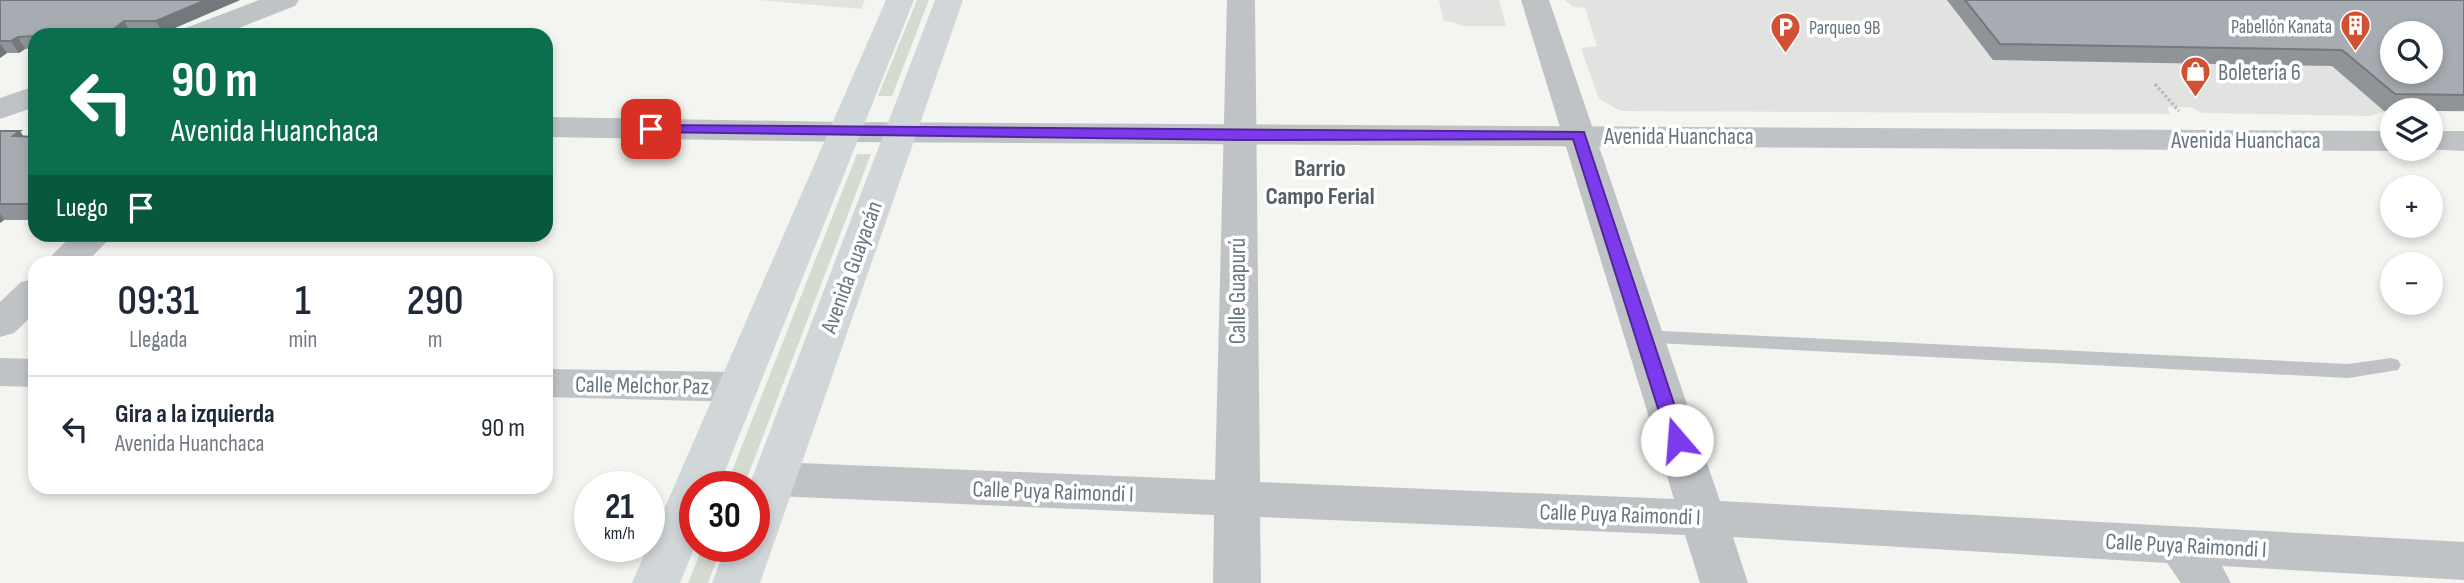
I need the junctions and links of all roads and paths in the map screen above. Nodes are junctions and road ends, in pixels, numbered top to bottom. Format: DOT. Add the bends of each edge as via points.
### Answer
graph roads {
  1 [pos="285,0"];
  2 [pos="900,0"];
  3 [pos="949,0"];
  4 [pos="1241,0"];
  5 [pos="1535,0"];
  6 [pos="212,28"];
  7 [pos="2155,84"];
  8 [pos="28,99"];
  9 [pos="2176,107"];
  10 [pos="0,109"];
  11 [pos="0,121"];
  12 [pos="28,122"];
  13 [pos="553,127"];
  14 [pos="845,132"];
  15 [pos="900,133"];
  16 [pos="1238,135"];
  17 [pos="1579,135"];
  18 [pos="2380,141"];
  19 [pos="2443,141"];
  20 [pos="2464,141"];
  21 [pos="87,242"];
  22 [pos="72,256"];
  23 [pos="28,298"];
  24 [pos="0,324"];
  25 [pos="1642,337"];
  26 [pos="2391,365"];
  27 [pos="0,372"];
  28 [pos="28,373"];
  29 [pos="553,383"];
  30 [pos="738,387"];
  31 [pos="703,471"];
  32 [pos="775,479"];
  33 [pos="770,492"];
  34 [pos="1237,499"];
  35 [pos="1703,518"];
  36 [pos="679,529"];
  37 [pos="2464,561"];
  38 [pos="744,562"];
  39 [pos="2194,564"];
  40 [pos="656,583"];
  41 [pos="736,583"];
  42 [pos="1237,583"];
  43 [pos="1724,583"];
  1 -- 6 [label="street"];
  2 -- 14 [label="main road"];
  3 -- 15 [label="main road, Avenida Guayacán"];
  4 -- 16 [label="street, Calle Guapurú"];
  5 -- 17 [label="street"];
  7 -- 9 [label="path"];
  8 -- 10 [label="street"];
  11 -- 12 [label="street"];
  13 -- 14 [label="street, Avenida Huanchaca"];
  14 -- 15 [label="street, Avenida Huanchaca"];
  14 -- 30 [label="main road"];
  15 -- 16 [label="street, Avenida Huanchaca"];
  15 -- 32 [label="main road, Avenida Guayacán"];
  16 -- 17 [label="street, Avenida Huanchaca"];
  16 -- 34 [label="street, Calle Guapurú"];
  17 -- 18 [label="street, Avenida Huanchaca"];
  17 -- 25 [label="street"];
  19 -- 20 [label="street"];
  21 -- 22 [label="street"];
  23 -- 24 [label="street"];
  25 -- 26 [label="lane" via="2348,371"];
  25 -- 35 [label="street"];
  27 -- 28 [label="street"];
  29 -- 30 [label="street, Calle Melchor Paz"];
  30 -- 31 [label="main road"];
  32 -- 33 [label="main road, Avenida Guayacán"];
  32 -- 34 [label="street, Calle Puya Raimondi I"];
  34 -- 35 [label="street, Calle Puya Raimondi I"];
  34 -- 42 [label="street, Calle Guapurú"];
  35 -- 39 [label="street, Calle Puya Raimondi I"];
  35 -- 43 [label="street"];
  36 -- 40 [label="main road"];
  37 -- 39 [label="street, Calle Puya Raimondi I"];
  38 -- 41 [label="main road"];
}
